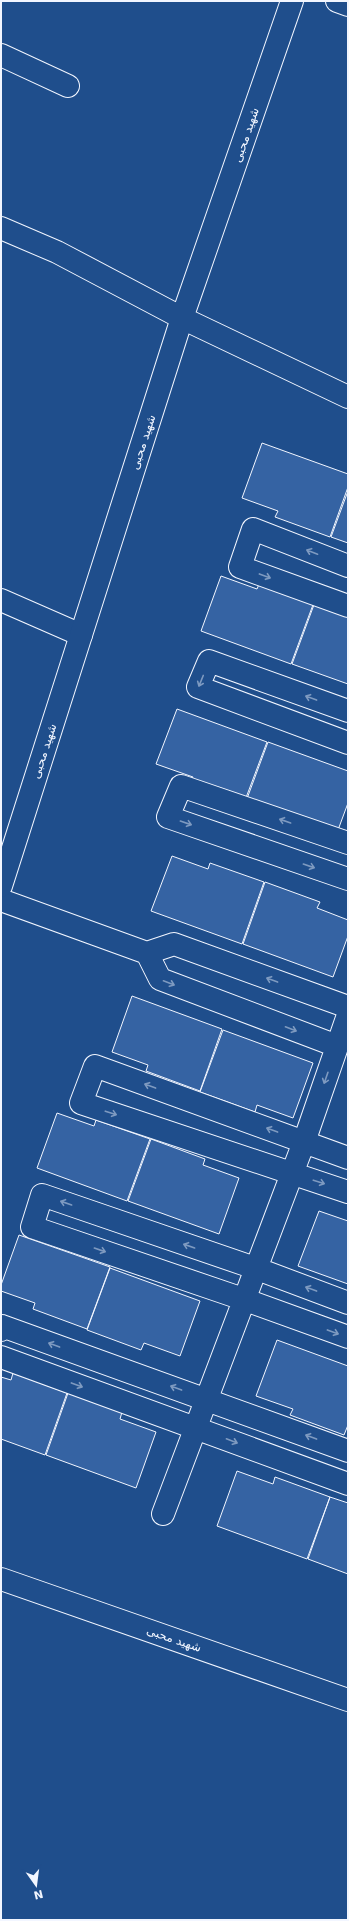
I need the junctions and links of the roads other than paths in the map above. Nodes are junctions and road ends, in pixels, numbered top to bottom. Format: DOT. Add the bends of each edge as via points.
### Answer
graph roads {
  1 [pos="292,1"];
  2 [pos="337,1"];
  3 [pos="348,5"];
  4 [pos="1,55"];
  5 [pos="68,86"];
  6 [pos="1,228"];
  7 [pos="182,318"];
  8 [pos="348,397"];
  9 [pos="348,566"];
  10 [pos="1,600"];
  11 [pos="348,606"];
  12 [pos="81,635"];
  13 [pos="348,711"];
  14 [pos="348,742"];
  15 [pos="348,843"];
  16 [pos="348,879"];
  17 [pos="1,886"];
  18 [pos="1,900"];
  19 [pos="147,953"];
  20 [pos="348,1007"];
  21 [pos="348,1014"];
  22 [pos="337,1046"];
  23 [pos="304,1142"];
  24 [pos="348,1158"];
  25 [pos="291,1173"];
  26 [pos="348,1192"];
  27 [pos="255,1268"];
  28 [pos="244,1299"];
  29 [pos="348,1303"];
  30 [pos="1,1330"];
  31 [pos="348,1338"];
  32 [pos="1,1357"];
  33 [pos="206,1399"];
  34 [pos="195,1427"];
  35 [pos="348,1451"];
  36 [pos="348,1484"];
  37 [pos="162,1514"];
  38 [pos="1,1579"];
  39 [pos="348,1700"];
  1 -- 7 [label="street, شهید محبی"];
  2 -- 3 [label="street"];
  4 -- 5 [label="street"];
  6 -- 7 [label="street" via="58,252"];
  7 -- 8 [label="street"];
  7 -- 12 [label="street, شهید محبی"];
  9 -- 11 [label="street, one-way" via="253,529 240,567"];
  10 -- 12 [label="street"];
  12 -- 17 [label="street, شهید محبی"];
  13 -- 14 [label="street, one-way" via="209,661 198,688"];
  15 -- 16 [label="street, one-way" via="181,786 168,817"];
  18 -- 19 [label="street"];
  20 -- 19 [label="street, one-way" via="174,944"];
  19 -- 22 [label="street, one-way" via="160,979"];
  21 -- 22 [label="street"];
  22 -- 23 [label="street, one-way"];
  23 -- 24 [label="street"];
  23 -- 25 [label="street"];
  23 -- 25 [label="street, one-way" via="95,1066 81,1103"];
  25 -- 26 [label="street, one-way"];
  25 -- 27 [label="street"];
  27 -- 28 [label="street"];
  27 -- 28 [label="street, one-way" via="42,1195 32,1227"];
  29 -- 27 [label="street, one-way"];
  28 -- 31 [label="street, one-way"];
  28 -- 33 [label="street"];
  33 -- 30 [label="street, one-way" via="2,1326"];
  32 -- 34 [label="street, one-way"];
  33 -- 34 [label="street"];
  35 -- 33 [label="street, one-way"];
  34 -- 36 [label="street, one-way"];
  34 -- 37 [label="street"];
  38 -- 39 [label="street, شهید محبی"];
}
